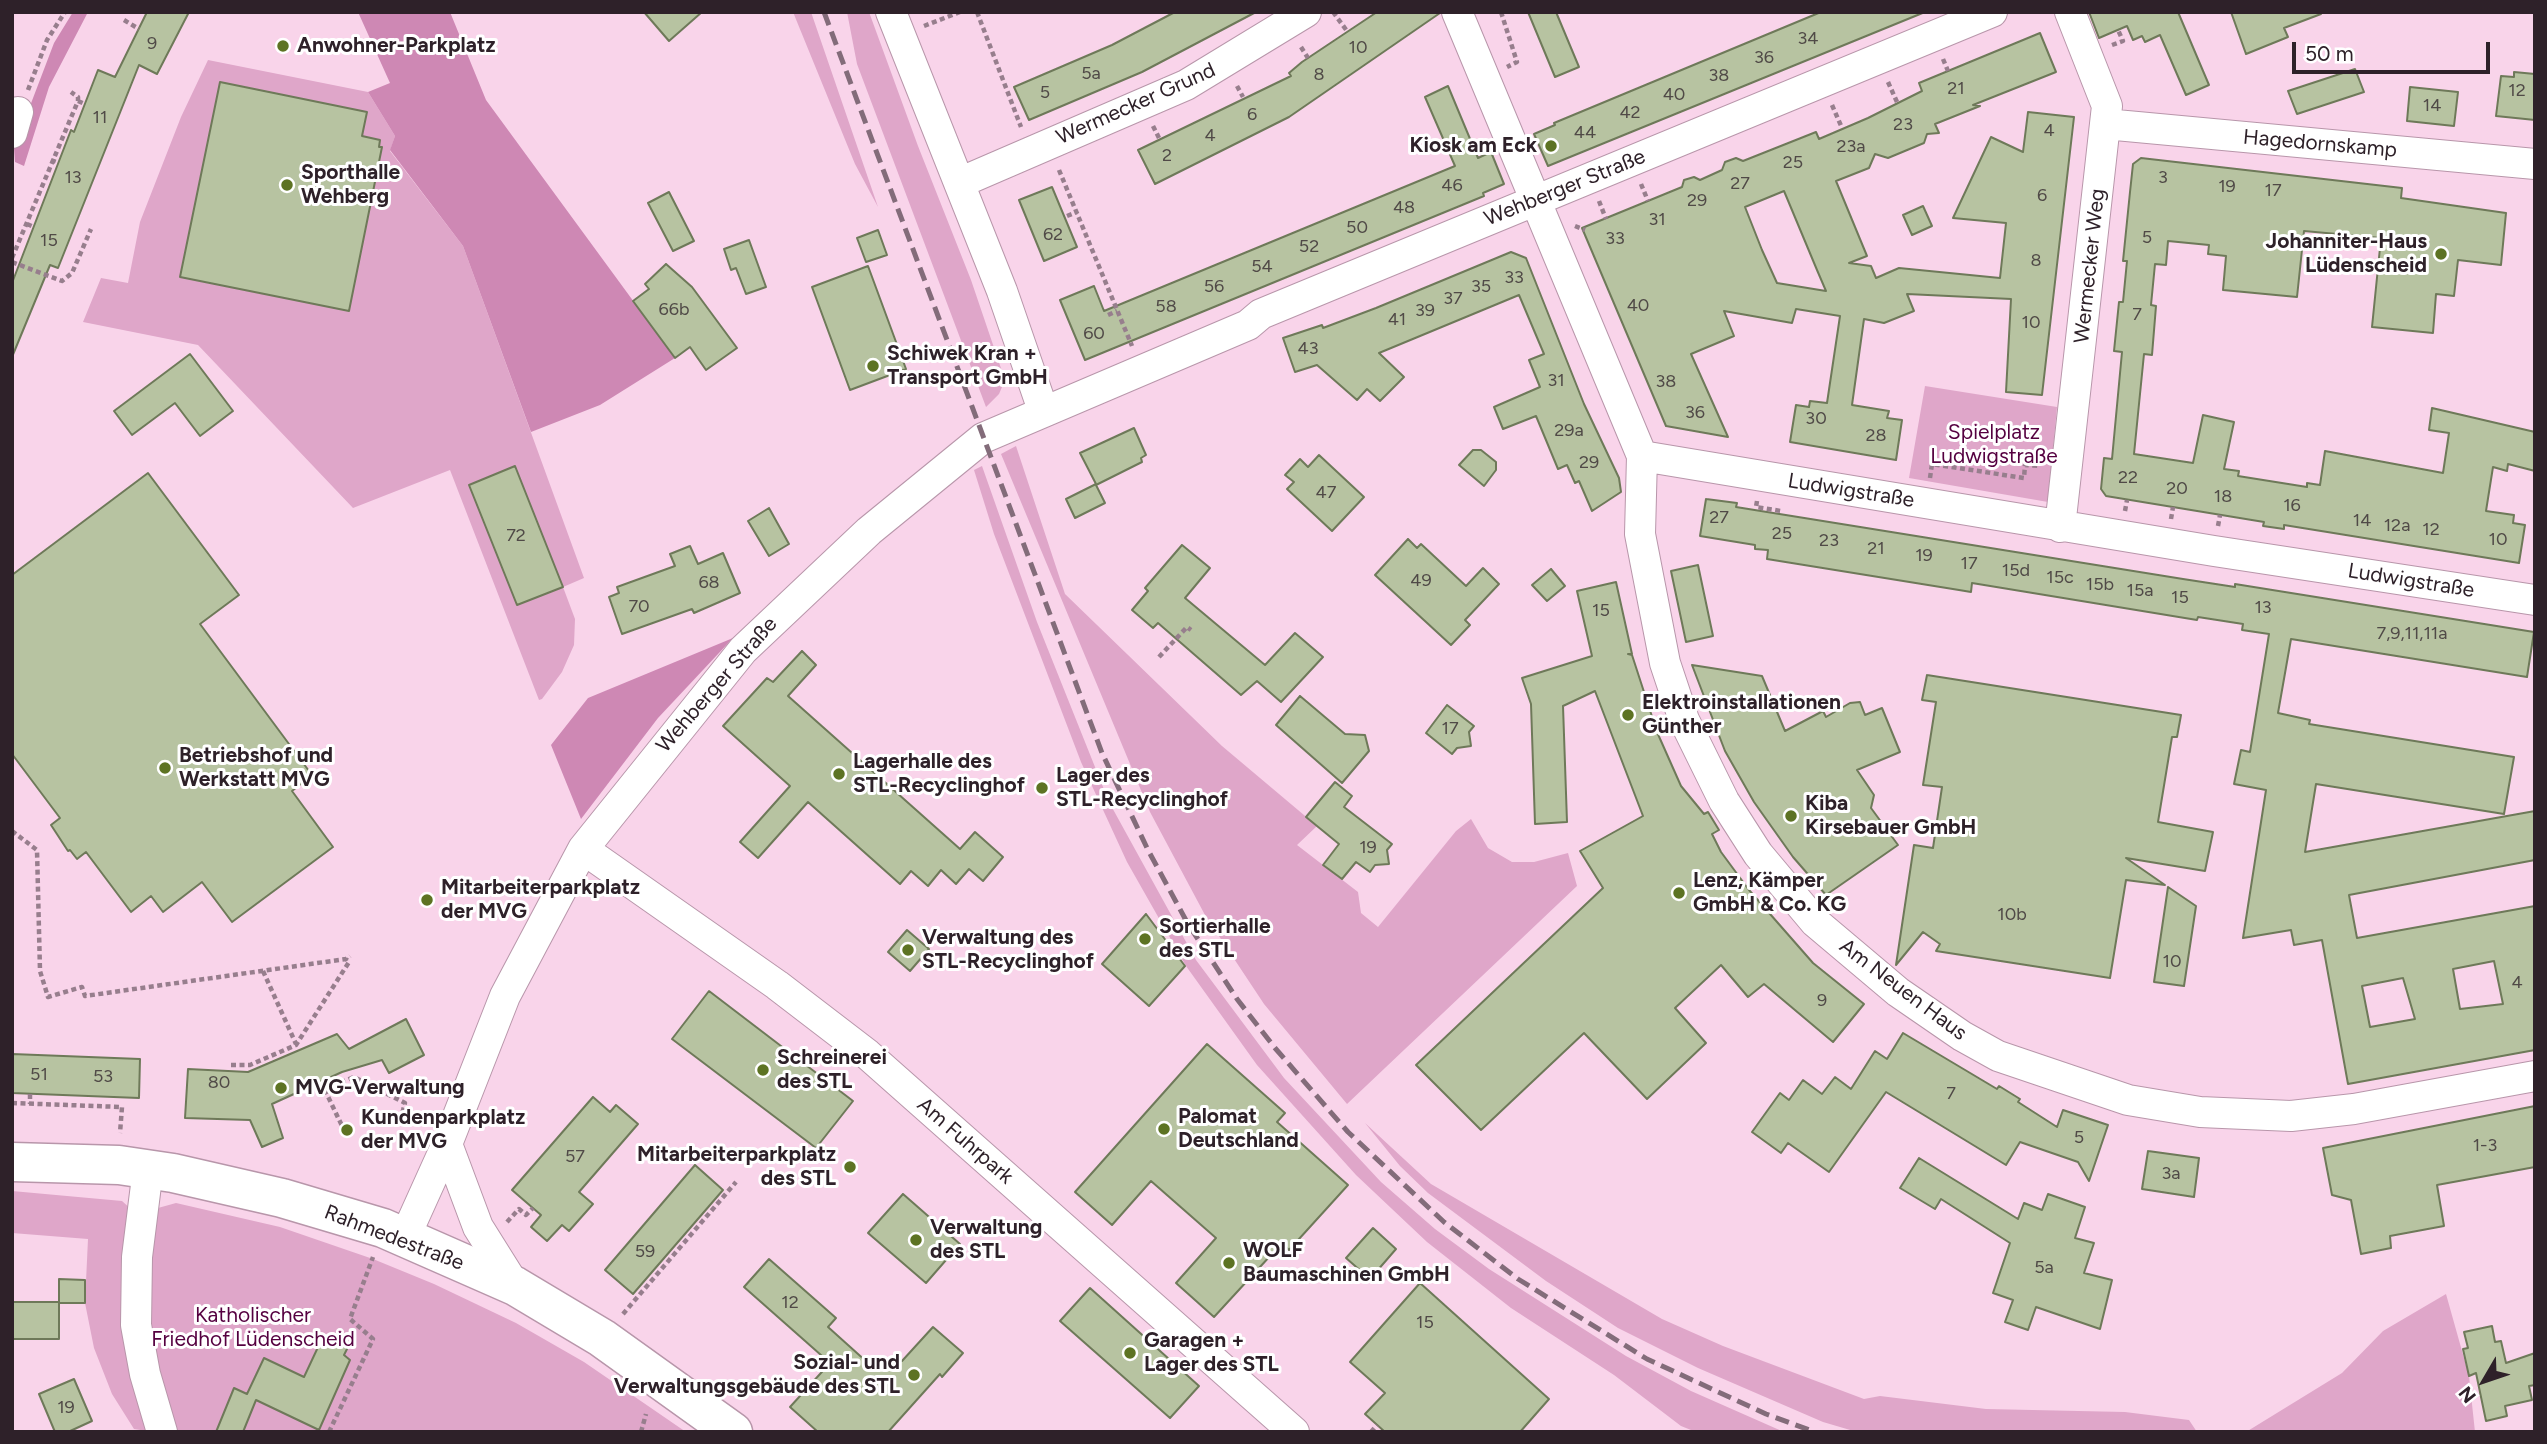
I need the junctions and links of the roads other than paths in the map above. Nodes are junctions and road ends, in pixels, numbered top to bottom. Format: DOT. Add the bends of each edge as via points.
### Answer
graph roads {
  1 [pos="891,12"];
  2 [pos="1306,12"];
  3 [pos="1457,12"];
  4 [pos="1992,12"];
  5 [pos="2070,12"];
  6 [pos="2105,124"];
  7 [pos="2535,164"];
  8 [pos="958,183"];
  9 [pos="1536,200"];
  10 [pos="1043,410"];
  11 [pos="1642,456"];
  12 [pos="2060,527"];
  13 [pos="2535,600"];
  14 [pos="583,849"];
  15 [pos="2535,1076"];
  16 [pos="447,1144"];
  17 [pos="12,1162"];
  18 [pos="148,1169"];
  19 [pos="405,1237"];
  20 [pos="515,1286"];
  21 [pos="163,1432"];
  22 [pos="733,1432"];
  23 [pos="1294,1432"];
  1 -- 8 [label="street"];
  2 -- 8 [label="street, Wermecker Grund" via="1186,85"];
  3 -- 9 [label="street"];
  4 -- 9 [label="street, Wehberger Straße"];
  5 -- 6 [label="street, Wermecker Weg" via="2107,106"];
  6 -- 7 [label="street, Hagedornskamp"];
  6 -- 12 [label="street, Wermecker Weg"];
  8 -- 10 [label="street"];
  9 -- 10 [label="street, Wehberger Straße"];
  9 -- 11 [label="street"];
  10 -- 14 [label="street, Wehberger Straße" via="983,438 952,461 771,622 682,721"];
  11 -- 12 [label="street, Ludwigstraße"];
  11 -- 15 [label="street, Am Neuen Haus" via="1640,534 1651,596 1674,691 1708,772 1758,854 1815,922 1934,1019 1998,1056 2128,1100 2200,1112 2321,1114"];
  12 -- 13 [label="street, Ludwigstraße"];
  14 -- 16 [label="street, Wehberger Straße" via="505,996"];
  14 -- 23 [label="street, Am Fuhrpark" via="777,985 867,1055"];
  16 -- 19 [label="street, Wehberger Straße"];
  16 -- 20 [label="street" via="478,1227"];
  17 -- 18 [label="main road, Rahmedestraße"];
  18 -- 19 [label="main road, Rahmedestraße" via="282,1198"];
  18 -- 21 [label="street" via="137,1257 136,1325"];
  19 -- 20 [label="main road, Rahmedestraße"];
  20 -- 22 [label="main road, Rahmedestraße" via="602,1338"];
}
